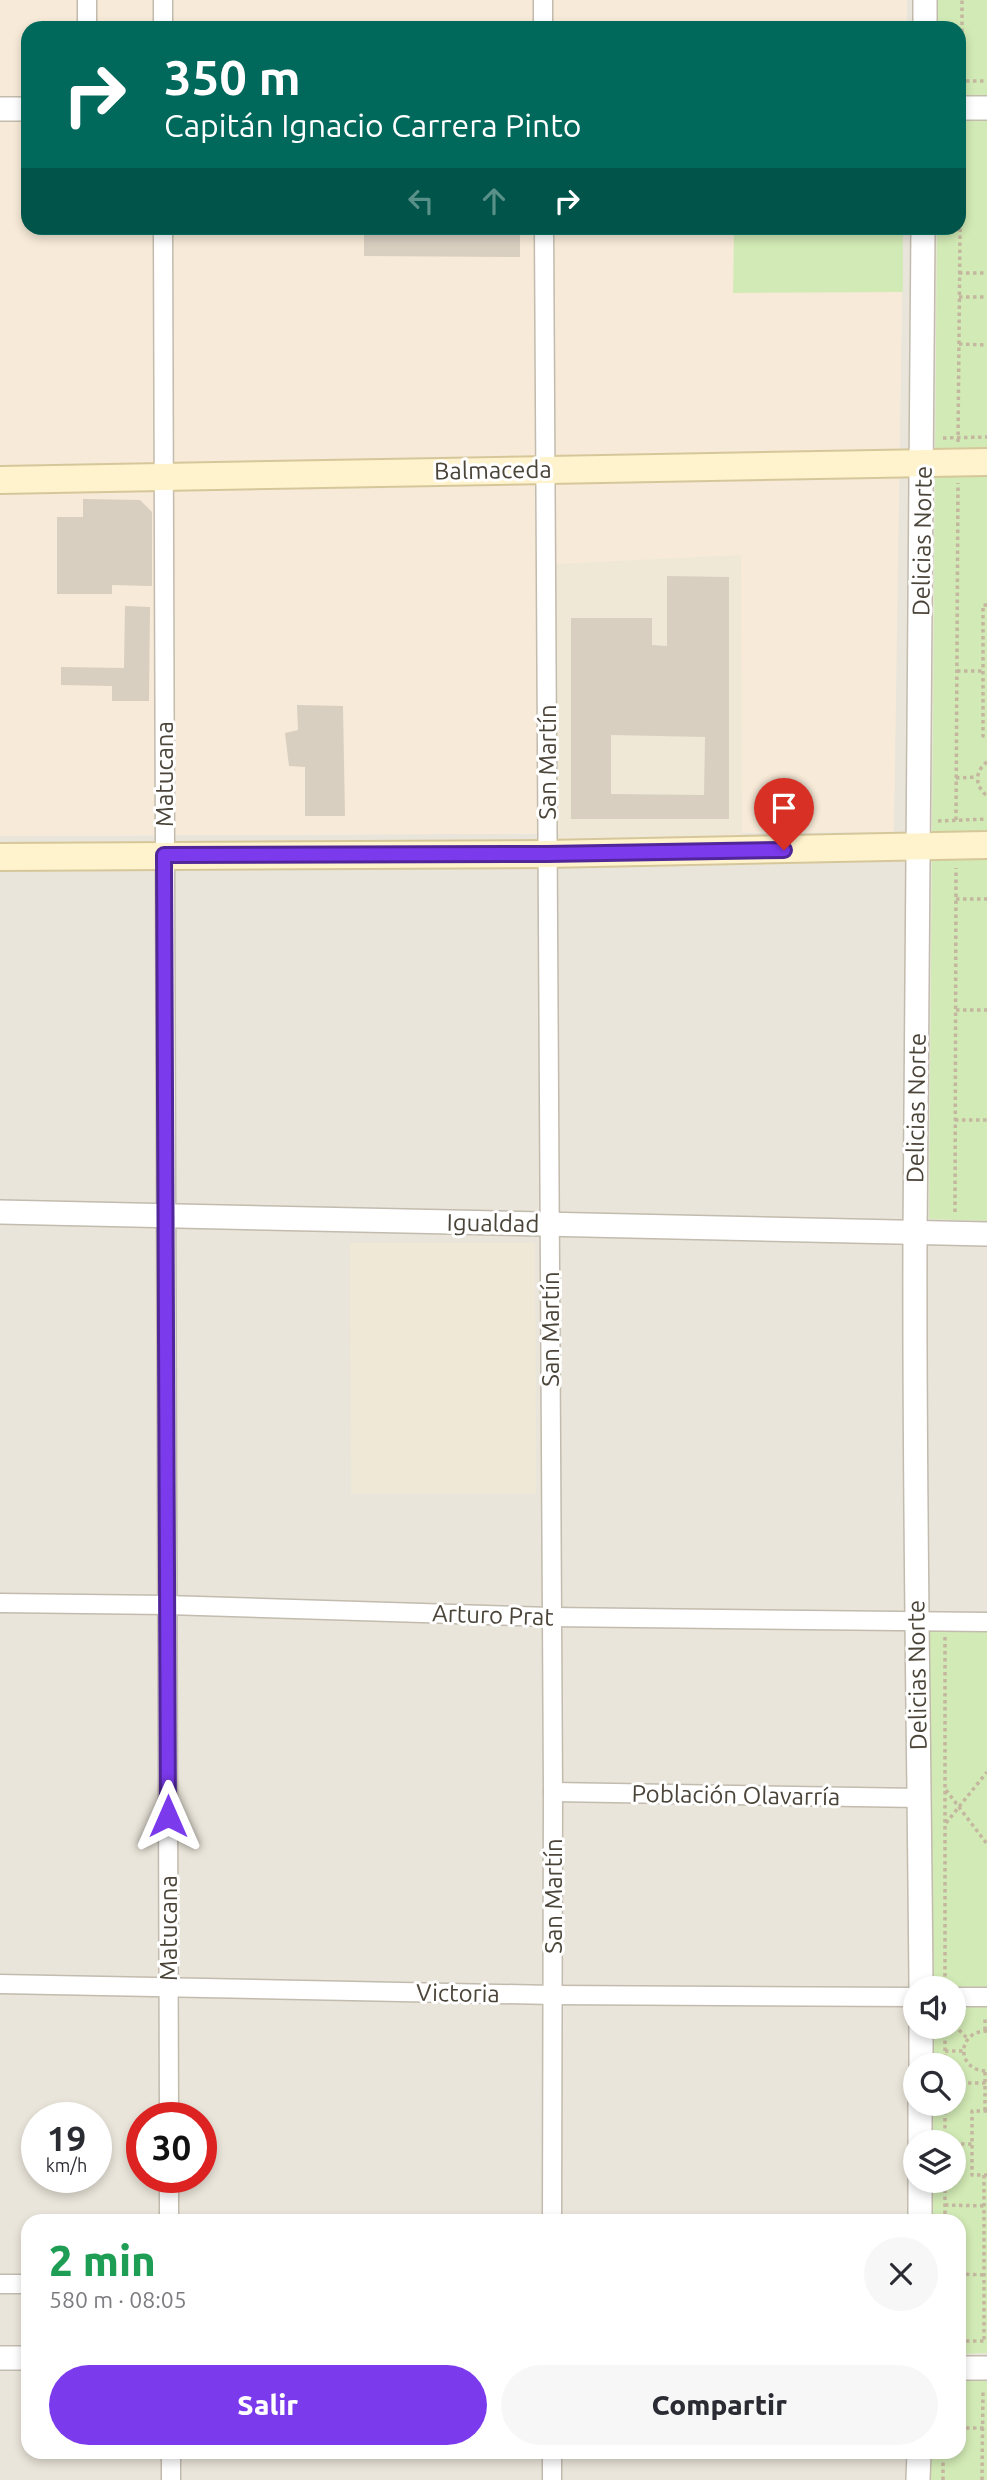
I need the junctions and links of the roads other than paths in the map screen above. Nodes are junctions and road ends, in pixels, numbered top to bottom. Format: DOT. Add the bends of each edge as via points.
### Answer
graph roads {
  1 [pos="87,0"];
  2 [pos="163,0"];
  3 [pos="543,0"];
  4 [pos="925,0"];
  5 [pos="87,21"];
  6 [pos="163,21"];
  7 [pos="543,21"];
  8 [pos="925,21"];
  9 [pos="987,108"];
  10 [pos="0,109"];
  11 [pos="21,109"];
  12 [pos="966,116"];
  13 [pos="163,235"];
  14 [pos="544,235"];
  15 [pos="923,235"];
  16 [pos="923,451"];
  17 [pos="987,462"];
  18 [pos="545,469"];
  19 [pos="163,476"];
  20 [pos="0,480"];
  21 [pos="918,834"];
  22 [pos="987,845"];
  23 [pos="547,854"];
  24 [pos="164,855"];
  25 [pos="0,857"];
  26 [pos="0,1212"];
  27 [pos="167,1216"];
  28 [pos="549,1224"];
  29 [pos="915,1233"];
  30 [pos="987,1234"];
  31 [pos="0,1602"];
  32 [pos="167,1605"];
  33 [pos="551,1617"];
  34 [pos="916,1620"];
  35 [pos="987,1622"];
  36 [pos="553,1792"];
  37 [pos="919,1798"];
  38 [pos="921,1976"];
  39 [pos="0,1984"];
  40 [pos="168,1987"];
  41 [pos="553,1995"];
  42 [pos="903,1997"];
  43 [pos="966,1997"];
  44 [pos="987,1997"];
  45 [pos="169,2102"];
  46 [pos="169,2193"];
  47 [pos="920,2193"];
  48 [pos="169,2214"];
  49 [pos="552,2214"];
  50 [pos="920,2214"];
  51 [pos="0,2284"];
  52 [pos="21,2284"];
  53 [pos="0,2358"];
  54 [pos="21,2358"];
  55 [pos="966,2371"];
  56 [pos="985,2378"];
  57 [pos="171,2459"];
  58 [pos="552,2459"];
  59 [pos="919,2459"];
  60 [pos="172,2480"];
  61 [pos="552,2480"];
  62 [pos="918,2480"];
  1 -- 5 [label="street"];
  2 -- 6 [label="street"];
  3 -- 7 [label="street"];
  4 -- 8 [label="street"];
  9 -- 12 [label="street"];
  10 -- 11 [label="street"];
  13 -- 19 [label="street, Matucana"];
  14 -- 18 [label="street, San Martín"];
  15 -- 16 [label="street, Delicias Norte"];
  16 -- 17 [label="main road, Balmaceda" via="960,466"];
  16 -- 18 [label="main road, Balmaceda"];
  16 -- 21 [label="street, Delicias Norte"];
  18 -- 19 [label="main road, Balmaceda"];
  18 -- 23 [label="street, San Martín"];
  19 -- 20 [label="main road, Balmaceda"];
  19 -- 24 [label="street, Matucana"];
  21 -- 22 [label="main road"];
  21 -- 23 [label="main road"];
  21 -- 29 [label="street, Delicias Norte"];
  23 -- 24 [label="main road"];
  23 -- 28 [label="street, San Martín"];
  24 -- 25 [label="main road"];
  24 -- 27 [label="street, Matucana"];
  26 -- 27 [label="street, Igualdad"];
  27 -- 28 [label="street, Igualdad"];
  27 -- 32 [label="street, Matucana"];
  28 -- 29 [label="street, Igualdad"];
  28 -- 33 [label="street, San Martín"];
  29 -- 30 [label="street, Igualdad"];
  29 -- 34 [label="street, Delicias Norte"];
  31 -- 32 [label="street, Arturo Prat"];
  32 -- 33 [label="street, Arturo Prat"];
  32 -- 40 [label="street, Matucana"];
  33 -- 34 [label="street, Arturo Prat"];
  33 -- 36 [label="street, San Martín"];
  34 -- 35 [label="street, Arturo Prat"];
  34 -- 37 [label="street, Delicias Norte"];
  36 -- 37 [label="street, Población Olavarría"];
  36 -- 41 [label="street, San Martín"];
  37 -- 38 [label="street, Delicias Norte"];
  39 -- 40 [label="street, Victoria"];
  40 -- 41 [label="street, Victoria"];
  40 -- 45 [label="street, Matucana"];
  41 -- 42 [label="street, Victoria"];
  41 -- 49 [label="street, San Martín"];
  43 -- 44 [label="street"];
  46 -- 48 [label="street"];
  47 -- 50 [label="street"];
  51 -- 52 [label="street"];
  53 -- 54 [label="street"];
  55 -- 56 [label="street"];
  57 -- 60 [label="street"];
  58 -- 61 [label="street"];
  59 -- 62 [label="street"];
}
